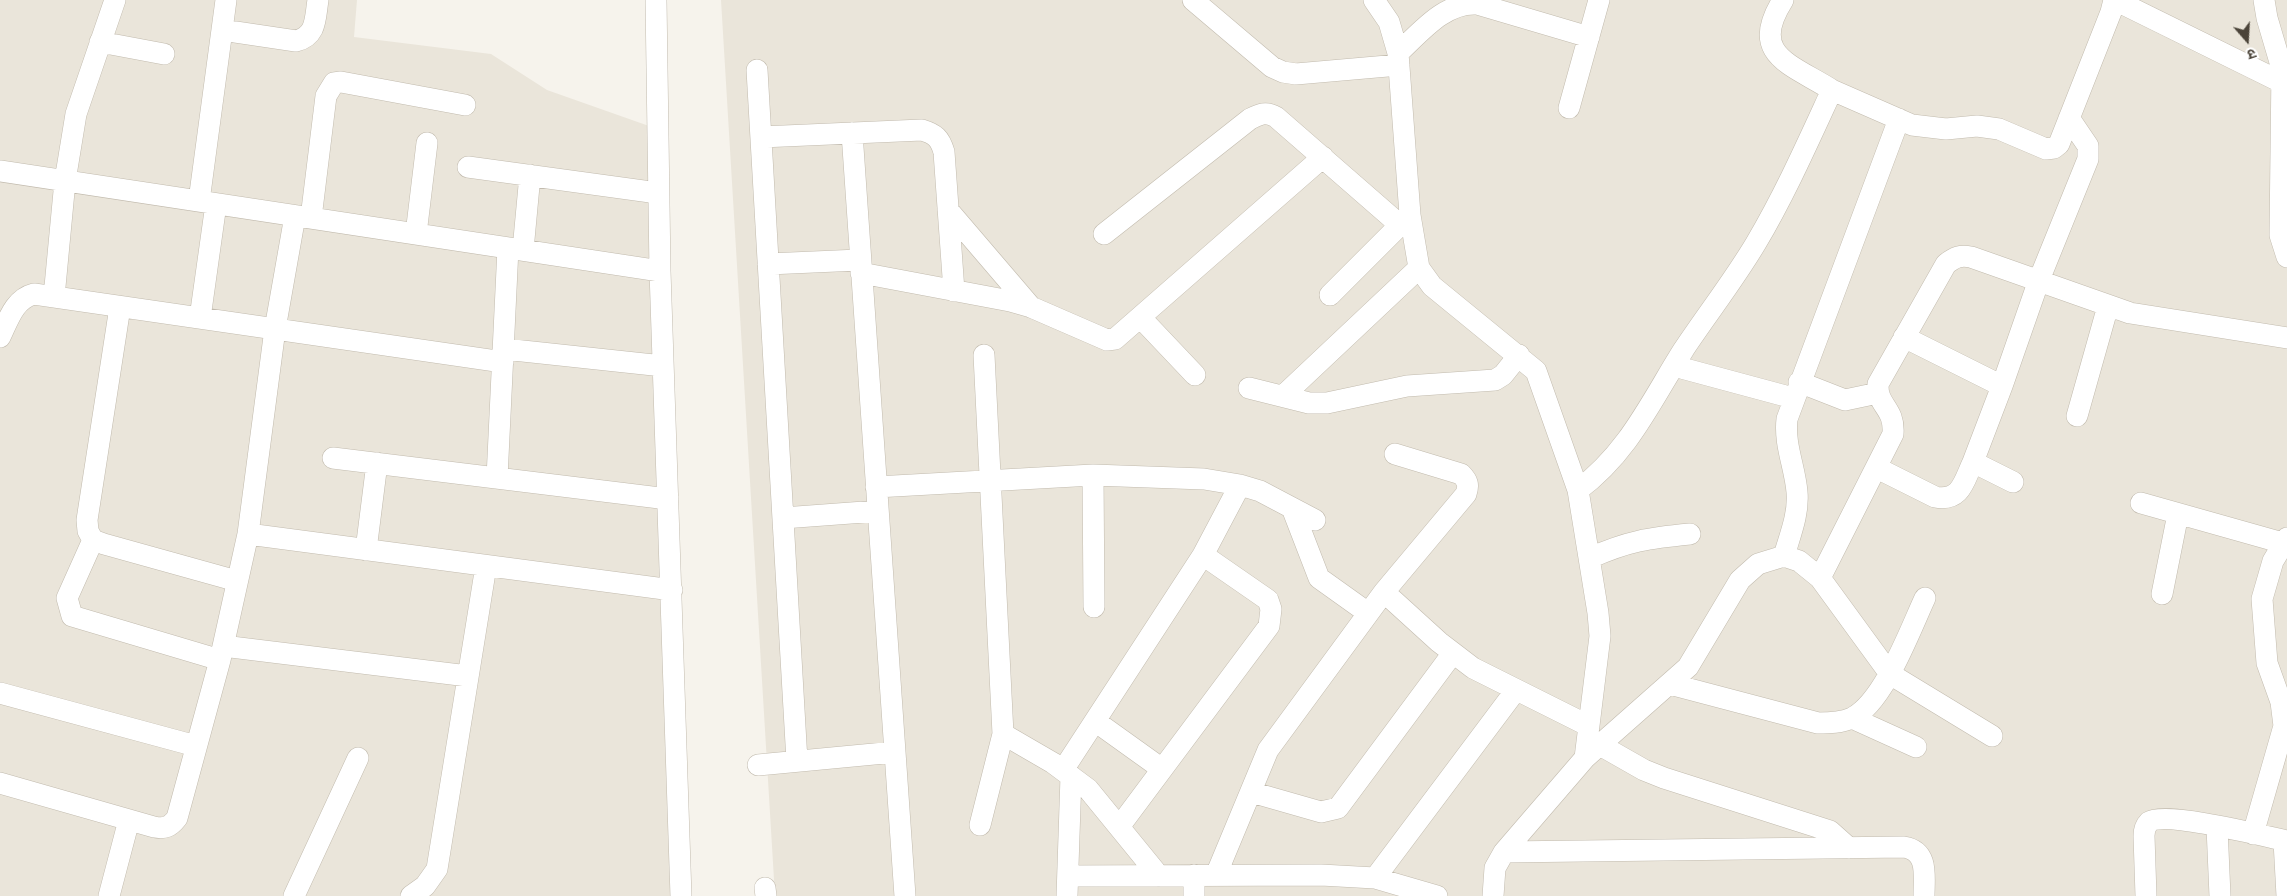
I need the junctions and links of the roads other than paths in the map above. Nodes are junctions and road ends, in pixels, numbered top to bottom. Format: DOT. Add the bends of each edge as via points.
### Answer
graph roads {
  1 [pos="115,0"];
  2 [pos="226,0"];
  3 [pos="318,0"];
  4 [pos="656,0"];
  5 [pos="1193,0"];
  6 [pos="1374,0"];
  7 [pos="1599,0"];
  8 [pos="1783,0"];
  9 [pos="2114,0"];
  10 [pos="2264,0"];
  11 [pos="1496,4"];
  12 [pos="222,30"];
  13 [pos="1588,38"];
  14 [pos="100,42"];
  15 [pos="164,54"];
  16 [pos="1398,59"];
  17 [pos="757,70"];
  18 [pos="2283,83"];
  19 [pos="1832,90"];
  20 [pos="465,105"];
  21 [pos="1569,108"];
  22 [pos="2069,118"];
  23 [pos="1899,120"];
  24 [pos="852,133"];
  25 [pos="761,137"];
  26 [pos="427,144"];
  27 [pos="1323,158"];
  28 [pos="468,167"];
  29 [pos="0,172"];
  30 [pos="530,175"];
  31 [pos="66,181"];
  32 [pos="658,193"];
  33 [pos="208,203"];
  34 [pos="948,210"];
  35 [pos="303,217"];
  36 [pos="1405,220"];
  37 [pos="416,234"];
  38 [pos="1104,234"];
  39 [pos="516,249"];
  40 [pos="2287,257"];
  41 [pos="768,264"];
  42 [pos="860,266"];
  43 [pos="1419,268"];
  44 [pos="660,271"];
  45 [pos="2039,280"];
  46 [pos="954,290"];
  47 [pos="1330,295"];
  48 [pos="54,298"];
  49 [pos="2108,306"];
  50 [pos="120,307"];
  51 [pos="1031,307"];
  52 [pos="200,318"];
  53 [pos="1142,318"];
  54 [pos="275,329"];
  55 [pos="0,338"];
  56 [pos="1904,338"];
  57 [pos="2287,338"];
  58 [pos="984,354"];
  59 [pos="503,355"];
  60 [pos="1519,355"];
  61 [pos="663,366"];
  62 [pos="1674,366"];
  63 [pos="1195,375"];
  64 [pos="2002,386"];
  65 [pos="1249,388"];
  66 [pos="1796,390"];
  67 [pos="1878,393"];
  68 [pos="1283,396"];
  69 [pos="2077,416"];
  70 [pos="1395,454"];
  71 [pos="333,458"];
  72 [pos="1973,462"];
  73 [pos="377,463"];
  74 [pos="1877,468"];
  75 [pos="1093,475"];
  76 [pos="497,478"];
  77 [pos="990,480"];
  78 [pos="2013,482"];
  79 [pos="1240,485"];
  80 [pos="876,487"];
  81 [pos="1578,490"];
  82 [pos="668,499"];
  83 [pos="2141,503"];
  84 [pos="1292,508"];
  85 [pos="878,511"];
  86 [pos="2178,514"];
  87 [pos="783,518"];
  88 [pos="1315,520"];
  89 [pos="248,534"];
  90 [pos="1690,534"];
  91 [pos="93,540"];
  92 [pos="2285,541"];
  93 [pos="366,550"];
  94 [pos="1203,555"];
  95 [pos="1784,556"];
  96 [pos="1590,558"];
  97 [pos="486,566"];
  98 [pos="1820,578"];
  99 [pos="237,581"];
  100 [pos="672,590"];
  101 [pos="1384,592"];
  102 [pos="2162,594"];
  103 [pos="1925,598"];
  104 [pos="1094,607"];
  105 [pos="1368,612"];
  106 [pos="222,653"];
  107 [pos="1453,653"];
  108 [pos="1890,674"];
  109 [pos="468,676"];
  110 [pos="1670,684"];
  111 [pos="1516,690"];
  112 [pos="0,693"];
  113 [pos="1852,718"];
  114 [pos="1095,720"];
  115 [pos="1589,726"];
  116 [pos="1003,734"];
  117 [pos="1992,736"];
  118 [pos="196,746"];
  119 [pos="1916,747"];
  120 [pos="895,752"];
  121 [pos="1592,752"];
  122 [pos="358,758"];
  123 [pos="797,762"];
  124 [pos="758,765"];
  125 [pos="1162,769"];
  126 [pos="1067,773"];
  127 [pos="0,783"];
  128 [pos="1251,792"];
  129 [pos="130,820"];
  130 [pos="980,825"];
  131 [pos="1118,827"];
  132 [pos="2217,827"];
  133 [pos="2253,834"];
  134 [pos="2286,841"];
  135 [pos="1850,848"];
  136 [pos="1504,852"];
  137 [pos="1216,875"];
  138 [pos="1159,876"];
  139 [pos="1375,878"];
  140 [pos="1067,886"];
  141 [pos="1194,886"];
  142 [pos="109,896"];
  143 [pos="294,896"];
  144 [pos="411,896"];
  145 [pos="681,896"];
  146 [pos="905,896"];
  147 [pos="1437,896"];
  148 [pos="1493,896"];
  149 [pos="1924,896"];
  150 [pos="2146,896"];
  151 [pos="2220,896"];
  152 [pos="2287,896"];
  1 -- 14 [label="street"];
  2 -- 12 [label="street"];
  3 -- 12 [label="street" via="314,26 306,39"];
  4 -- 32 [label="street"];
  5 -- 16 [label="street" via="1272,67 1283,72 1296,74"];
  6 -- 16 [label="street" via="1388,22"];
  7 -- 13 [label="street"];
  8 -- 19 [label="street" via="1774,14 1770,31 1770,43 1775,54"];
  9 -- 18 [label="street"];
  9 -- 22 [label="street"];
  10 -- 18 [label="street" via="2279,52"];
  11 -- 13 [label="street"];
  11 -- 16 [label="street" via="1457,6 1445,12"];
  12 -- 33 [label="street"];
  13 -- 21 [label="street"];
  14 -- 15 [label="street"];
  14 -- 31 [label="street" via="76,114"];
  16 -- 36 [label="street"];
  17 -- 25 [label="street"];
  18 -- 40 [label="street" via="2280,235"];
  19 -- 23 [label="street"];
  19 -- 62 [label="street" via="1786,191 1757,241"];
  20 -- 35 [label="street" via="334,83 326,96"];
  22 -- 23 [label="street" via="2059,144 2046,149 1999,129 1977,126 1946,130"];
  22 -- 45 [label="street" via="2088,146 2088,159"];
  23 -- 66 [label="street"];
  24 -- 25 [label="street"];
  24 -- 34 [label="street" via="922,130 934,134 944,152"];
  24 -- 42 [label="street"];
  25 -- 41 [label="street"];
  26 -- 37 [label="street"];
  27 -- 36 [label="street"];
  27 -- 38 [label="street" via="1276,116 1261,113"];
  27 -- 53 [label="street"];
  28 -- 30 [label="street"];
  29 -- 31 [label="street"];
  30 -- 32 [label="street"];
  30 -- 39 [label="street"];
  31 -- 33 [label="street"];
  31 -- 48 [label="street"];
  32 -- 44 [label="street"];
  33 -- 35 [label="street"];
  33 -- 52 [label="street"];
  34 -- 46 [label="street"];
  34 -- 51 [label="street"];
  35 -- 37 [label="street"];
  35 -- 54 [label="street"];
  36 -- 43 [label="street"];
  36 -- 47 [label="street"];
  37 -- 39 [label="street"];
  39 -- 44 [label="street"];
  39 -- 59 [label="street"];
  41 -- 42 [label="street"];
  41 -- 87 [label="street"];
  42 -- 46 [label="street"];
  42 -- 80 [label="street"];
  43 -- 60 [label="street" via="1432,286"];
  43 -- 68 [label="street"];
  44 -- 61 [label="street"];
  45 -- 49 [label="street"];
  45 -- 56 [label="street" via="1971,257 1954,258 1946,264"];
  45 -- 64 [label="street"];
  46 -- 51 [label="street"];
  48 -- 50 [label="street"];
  48 -- 55 [label="street" via="34,294 25,296 18,302"];
  49 -- 57 [label="street" via="2148,317"];
  49 -- 69 [label="street"];
  50 -- 52 [label="street"];
  50 -- 91 [label="street" via="87,520"];
  51 -- 53 [label="street" via="1107,340 1115,339"];
  52 -- 54 [label="street"];
  53 -- 63 [label="street"];
  54 -- 59 [label="street"];
  54 -- 89 [label="street"];
  56 -- 64 [label="street"];
  56 -- 67 [label="street" via="1878,384"];
  58 -- 77 [label="street"];
  59 -- 61 [label="street"];
  59 -- 76 [label="street"];
  60 -- 68 [label="street" via="1503,376 1486,381 1407,386 1327,403 1309,403"];
  60 -- 81 [label="street" via="1542,381"];
  61 -- 82 [label="street"];
  62 -- 66 [label="street"];
  62 -- 81 [label="street" via="1620,453"];
  64 -- 72 [label="street"];
  65 -- 68 [label="street"];
  66 -- 67 [label="street" via="1844,400"];
  66 -- 95 [label="street" via="1785,433 1798,503"];
  67 -- 74 [label="street" via="1894,423 1893,434"];
  70 -- 101 [label="street" via="1461,474 1469,486 1466,494"];
  71 -- 73 [label="street"];
  72 -- 74 [label="street" via="1959,492 1944,499"];
  72 -- 78 [label="street"];
  73 -- 76 [label="street"];
  73 -- 93 [label="street"];
  74 -- 98 [label="street"];
  75 -- 77 [label="street"];
  75 -- 79 [label="street" via="1204,479"];
  75 -- 104 [label="street"];
  76 -- 82 [label="street"];
  77 -- 80 [label="street"];
  77 -- 116 [label="street"];
  79 -- 84 [label="street" via="1260,491"];
  79 -- 94 [label="street"];
  80 -- 85 [label="street"];
  81 -- 96 [label="street"];
  82 -- 100 [label="street"];
  83 -- 86 [label="street"];
  84 -- 88 [label="street"];
  84 -- 105 [label="street" via="1319,578"];
  85 -- 87 [label="street"];
  85 -- 120 [label="street"];
  86 -- 92 [label="street"];
  86 -- 102 [label="street"];
  87 -- 123 [label="street"];
  89 -- 93 [label="street"];
  89 -- 99 [label="street"];
  90 -- 96 [label="street" via="1643,539"];
  91 -- 99 [label="street"];
  91 -- 106 [label="street" via="68,598 72,616"];
  92 -- 133 [label="street" via="2270,568 2262,598 2267,663 2281,702 2284,726"];
  93 -- 97 [label="street"];
  94 -- 114 [label="street"];
  94 -- 125 [label="street" via="1268,600 1271,617 1269,626"];
  95 -- 98 [label="street" via="1799,561"];
  95 -- 110 [label="street" via="1758,564 1740,580 1697,655"];
  96 -- 115 [label="street" via="1600,636"];
  97 -- 100 [label="street"];
  97 -- 109 [label="street"];
  98 -- 108 [label="street"];
  99 -- 106 [label="street"];
  100 -- 145 [label="street"];
  101 -- 105 [label="street"];
  101 -- 107 [label="street"];
  103 -- 108 [label="street"];
  105 -- 128 [label="street" via="1279,733 1268,750"];
  106 -- 109 [label="street"];
  106 -- 118 [label="street"];
  107 -- 111 [label="street" via="1473,668"];
  107 -- 128 [label="street" via="1338,808 1321,812"];
  108 -- 113 [label="street" via="1864,709"];
  108 -- 117 [label="street"];
  109 -- 144 [label="street" via="437,869 425,886"];
  110 -- 113 [label="street" via="1818,723"];
  110 -- 121 [label="street"];
  111 -- 115 [label="street"];
  111 -- 139 [label="street"];
  112 -- 118 [label="street"];
  113 -- 119 [label="street"];
  114 -- 125 [label="street"];
  114 -- 126 [label="street"];
  115 -- 121 [label="street"];
  116 -- 126 [label="street"];
  116 -- 130 [label="street"];
  118 -- 129 [label="street" via="177,818 170,826 154,827"];
  120 -- 123 [label="street"];
  120 -- 146 [label="street"];
  121 -- 135 [label="street" via="1830,831"];
  121 -- 136 [label="street"];
  122 -- 143 [label="street"];
  123 -- 124 [label="street"];
  125 -- 131 [label="street"];
  126 -- 131 [label="street" via="1088,790"];
  126 -- 140 [label="street"];
  127 -- 129 [label="street"];
  128 -- 137 [label="street"];
  129 -- 142 [label="street"];
  131 -- 138 [label="street"];
  132 -- 133 [label="street"];
  132 -- 150 [label="street" via="2170,818 2150,822 2145,827 2144,836"];
  132 -- 151 [label="street"];
  133 -- 134 [label="street"];
  134 -- 152 [label="street"];
  135 -- 136 [label="street"];
  135 -- 149 [label="street" via="1913,849 1921,855 1924,864"];
  136 -- 148 [label="street" via="1496,868"];
  137 -- 139 [label="street"];
  137 -- 141 [label="street"];
  138 -- 140 [label="street"];
  138 -- 141 [label="street"];
  139 -- 147 [label="street"];
}
